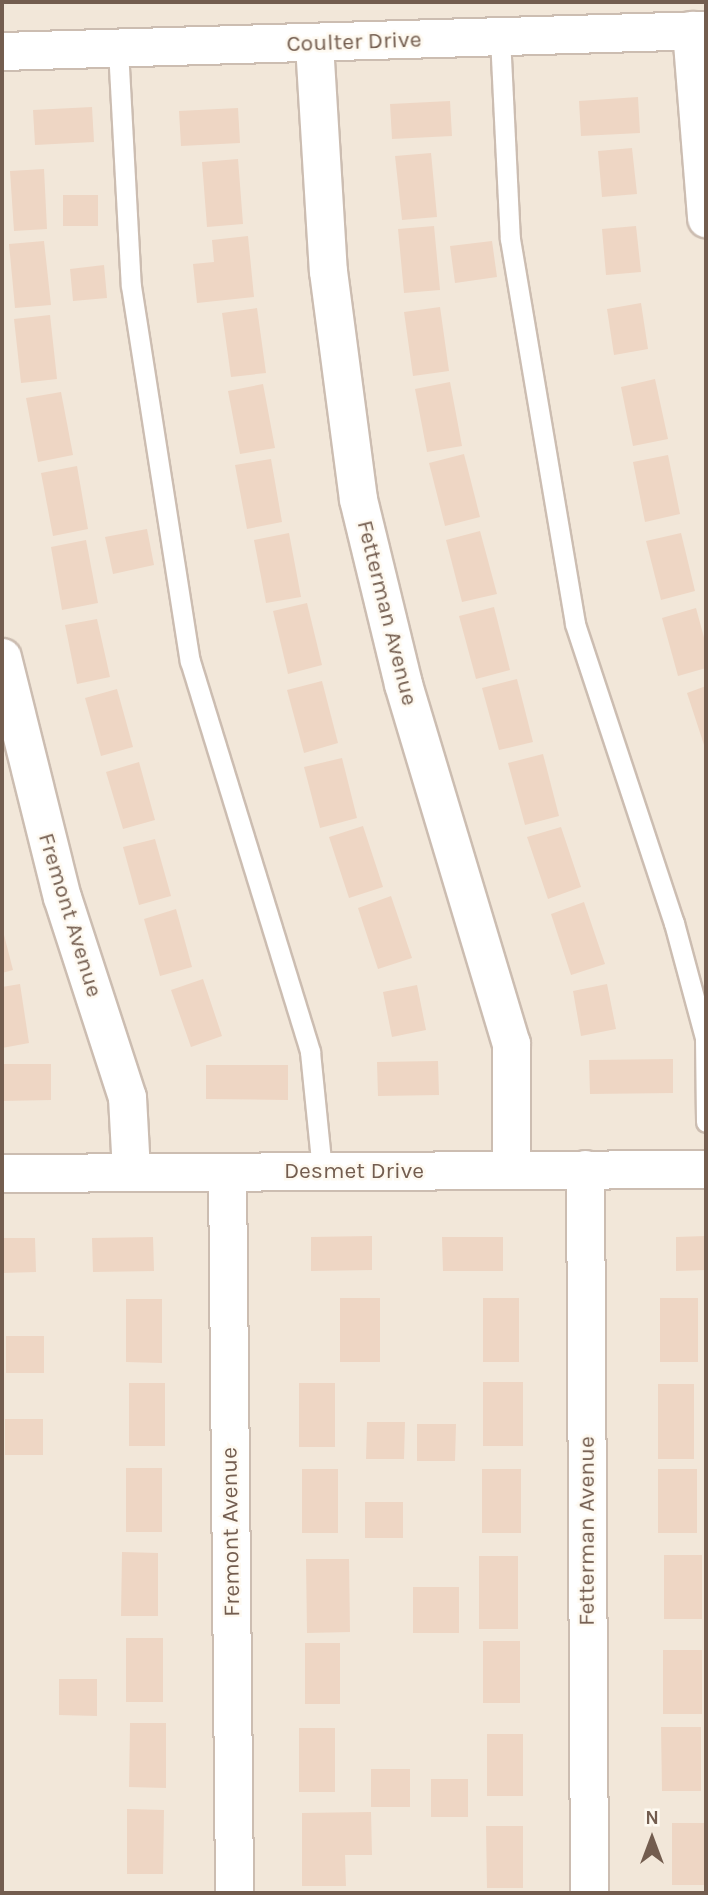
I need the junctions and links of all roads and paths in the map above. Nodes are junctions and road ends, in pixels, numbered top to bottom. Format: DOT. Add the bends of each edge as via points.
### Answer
graph roads {
  1 [pos="699,30"];
  2 [pos="500,37"];
  3 [pos="314,44"];
  4 [pos="118,49"];
  5 [pos="2,51"];
  6 [pos="706,218"];
  7 [pos="2,657"];
  8 [pos="706,1122"];
  9 [pos="706,1169"];
  10 [pos="511,1170"];
  11 [pos="586,1170"];
  12 [pos="227,1171"];
  13 [pos="322,1171"];
  14 [pos="131,1172"];
  15 [pos="2,1173"];
  16 [pos="234,1893"];
  17 [pos="589,1893"];
  1 -- 2 [label="street, Coulter Drive"];
  1 -- 6 [label="street"];
  2 -- 3 [label="street, Coulter Drive"];
  2 -- 8 [label="lane" via="510,239 575,624 674,923 701,1025"];
  3 -- 4 [label="street, Coulter Drive"];
  3 -- 10 [label="street, Fetterman Avenue" via="329,284 358,499 402,684 512,1043"];
  4 -- 5 [label="street, Coulter Drive"];
  4 -- 13 [label="lane" via="131,286 190,661 310,1052"];
  7 -- 14 [label="street, Fremont Avenue" via="62,897 127,1097"];
  9 -- 11 [label="street, Desmet Drive"];
  10 -- 11 [label="street, Desmet Drive"];
  10 -- 13 [label="street, Desmet Drive"];
  11 -- 17 [label="street, Fetterman Avenue"];
  12 -- 13 [label="street, Desmet Drive"];
  12 -- 14 [label="street, Desmet Drive"];
  12 -- 16 [label="street, Fremont Avenue"];
  14 -- 15 [label="street, Desmet Drive"];
}
